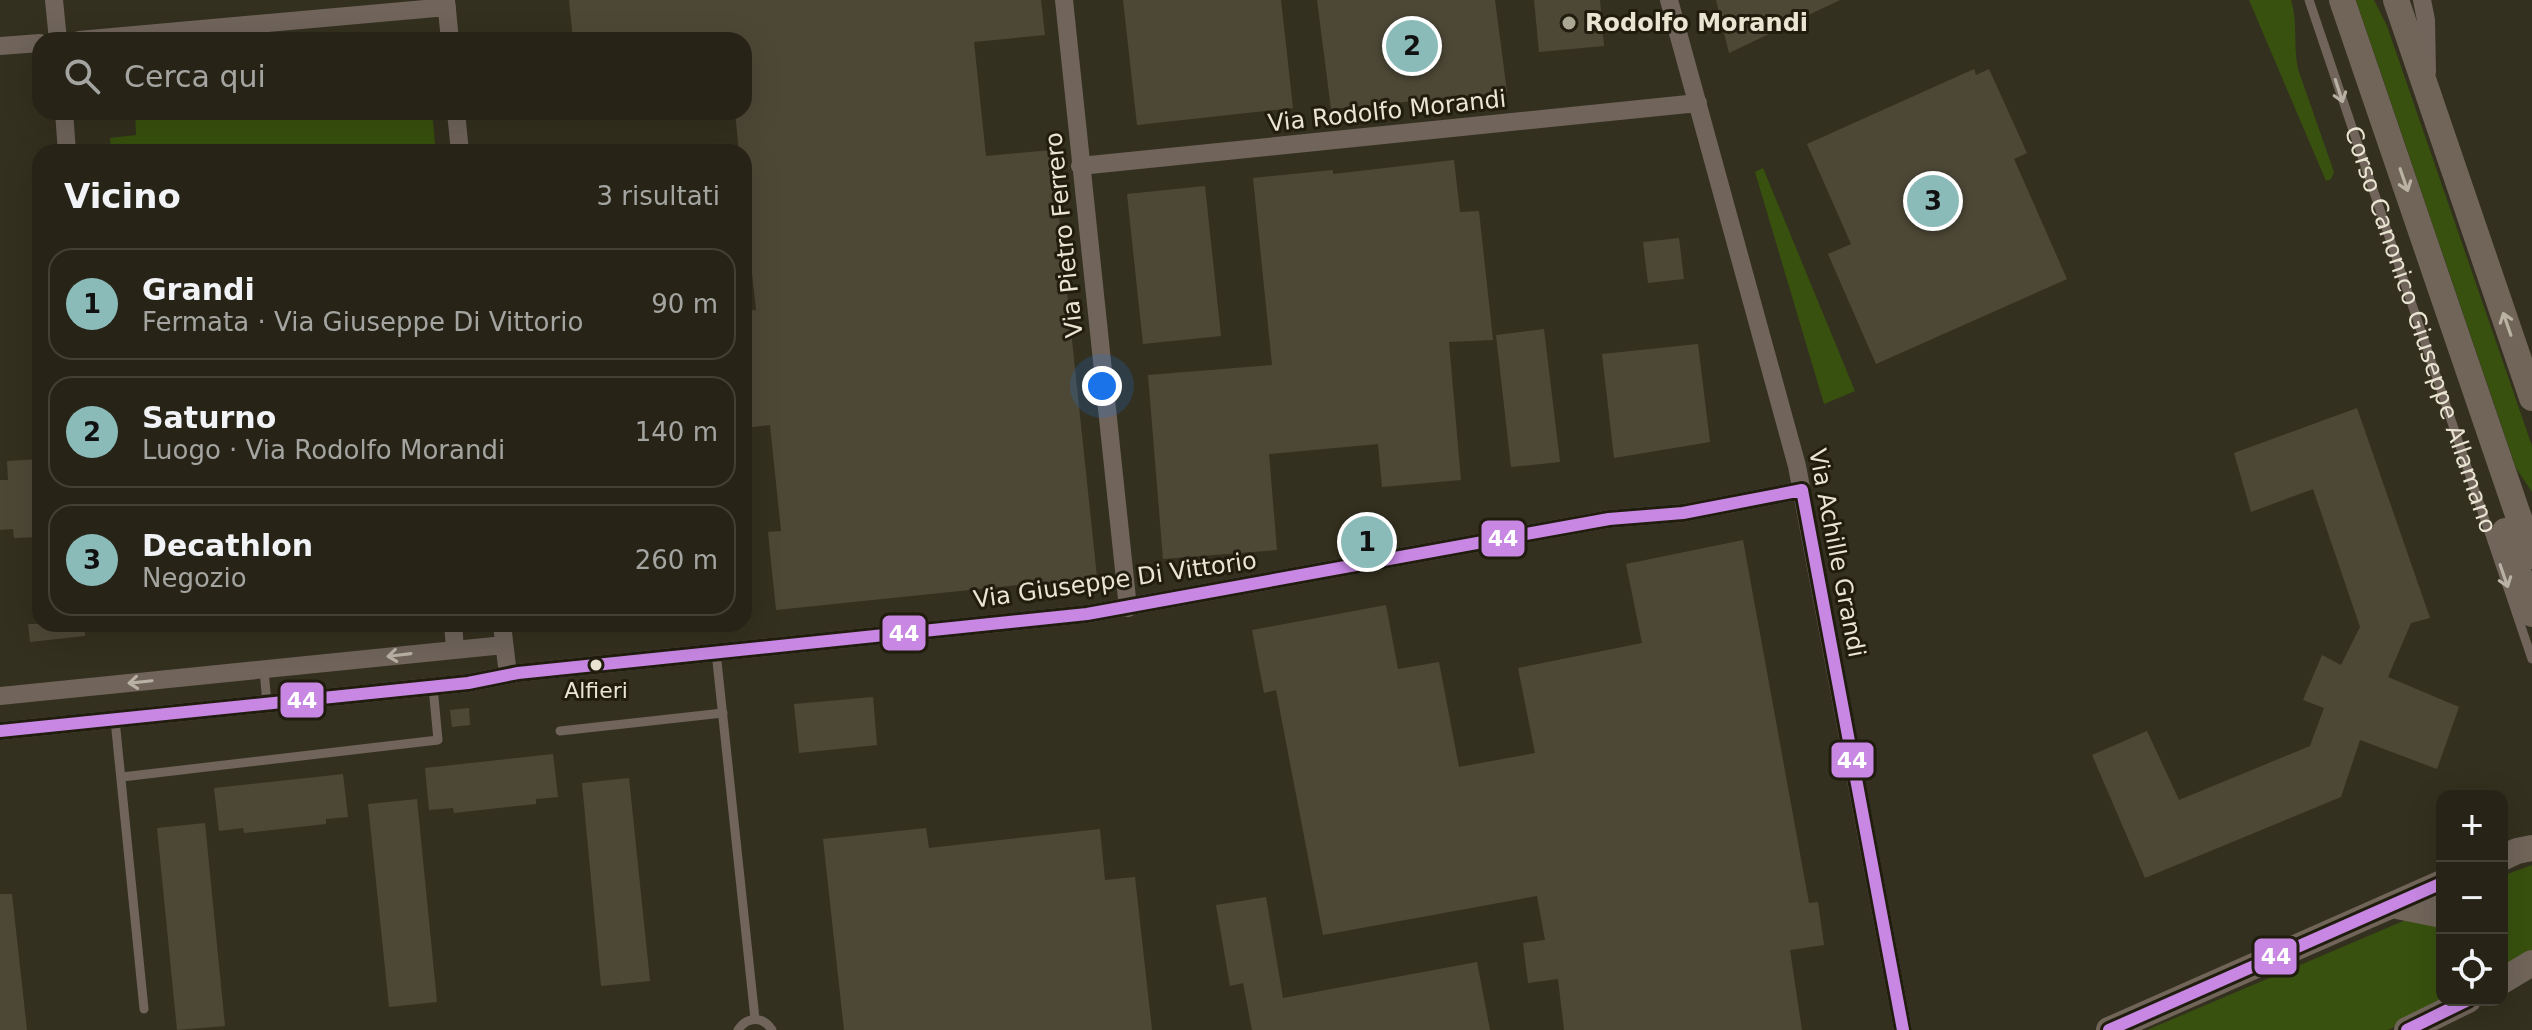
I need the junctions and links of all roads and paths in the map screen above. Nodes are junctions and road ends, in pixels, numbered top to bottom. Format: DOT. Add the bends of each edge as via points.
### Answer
graph roads {
  1 [pos="54,0"];
  2 [pos="1064,0"];
  3 [pos="1669,0"];
  4 [pos="2309,0"];
  5 [pos="2342,0"];
  6 [pos="2396,0"];
  7 [pos="2422,0"];
  8 [pos="446,3"];
  9 [pos="57,32"];
  10 [pos="158,32"];
  11 [pos="449,32"];
  12 [pos="32,44"];
  13 [pos="0,46"];
  14 [pos="2427,90"];
  15 [pos="1698,103"];
  16 [pos="65,120"];
  17 [pos="457,120"];
  18 [pos="66,144"];
  19 [pos="459,144"];
  20 [pos="1080,166"];
  21 [pos="2532,398"];
  22 [pos="2486,421"];
  23 [pos="1802,490"];
  24 [pos="2532,556"];
  25 [pos="1128,608"];
  26 [pos="2532,614"];
  27 [pos="454,632"];
  28 [pos="503,632"];
  29 [pos="504,645"];
  30 [pos="455,648"];
  31 [pos="716,652"];
  32 [pos="2532,659"];
  33 [pos="264,670"];
  34 [pos="508,675"];
  35 [pos="433,687"];
  36 [pos="0,696"];
  37 [pos="267,704"];
  38 [pos="723,713"];
  39 [pos="115,720"];
  40 [pos="0,731"];
  41 [pos="560,731"];
  42 [pos="122,777"];
  43 [pos="2436,886"];
  44 [pos="2392,905"];
  45 [pos="2436,914"];
  46 [pos="2531,968"];
  47 [pos="2508,980"];
  48 [pos="2452,1006"];
  49 [pos="144,1009"];
  50 [pos="755,1019"];
  51 [pos="738,1030"];
  52 [pos="772,1030"];
  53 [pos="1903,1030"];
  54 [pos="2111,1030"];
  55 [pos="2407,1030"];
  1 -- 9 [label="street"];
  2 -- 20 [label="street, Via Pietro Ferrero"];
  3 -- 15 [label="street, Via Achille Grandi"];
  4 -- 32 [label="lane, Corso Canonico Giuseppe Allamano, one-way"];
  5 -- 22 [label="main road, Corso Canonico Giuseppe Allamano, one-way"];
  6 -- 14 [label="main road"];
  7 -- 14 [label="street"];
  8 -- 10 [label="street"];
  8 -- 11 [label="street"];
  12 -- 13 [label="street"];
  21 -- 14 [label="main road, one-way"];
  15 -- 20 [label="street, Via Rodolfo Morandi"];
  15 -- 23 [label="street, Via Achille Grandi"];
  16 -- 18 [label="street"];
  17 -- 19 [label="street"];
  20 -- 25 [label="street, Via Pietro Ferrero"];
  22 -- 24 [label="main road, Corso Canonico Giuseppe Allamano"];
  22 -- 26 [label="main road" via="2491,479"];
  23 -- 25 [label="street, Via Giuseppe Di Vittorio" via="1683,513 1595,521"];
  23 -- 53 [label="street, Via Achille Grandi"];
  25 -- 31 [label="street, Via Giuseppe Di Vittorio"];
  27 -- 30 [label="street"];
  28 -- 29 [label="street"];
  29 -- 30 [label="street"];
  29 -- 34 [label="street"];
  30 -- 33 [label="street, one-way"];
  31 -- 34 [label="street, Via Giuseppe Di Vittorio"];
  31 -- 38 [label="lane"];
  33 -- 36 [label="street, one-way"];
  33 -- 37 [label="lane"];
  34 -- 35 [label="street, Via Giuseppe Di Vittorio"];
  35 -- 37 [label="street, Via Giuseppe Di Vittorio"];
  35 -- 42 [label="lane" via="438,740"];
  37 -- 39 [label="street, Via Giuseppe Di Vittorio"];
  38 -- 41 [label="lane"];
  38 -- 50 [label="lane"];
  39 -- 40 [label="street, Via Giuseppe Di Vittorio"];
  39 -- 42 [label="lane"];
  42 -- 49 [label="lane"];
  43 -- 44 [label="main road"];
  44 -- 45 [label="main road"];
  44 -- 54 [label="main road"];
  46 -- 47 [label="main road"];
  48 -- 55 [label="main road"];
  50 -- 51 [label="lane"];
  50 -- 52 [label="lane"];
}
